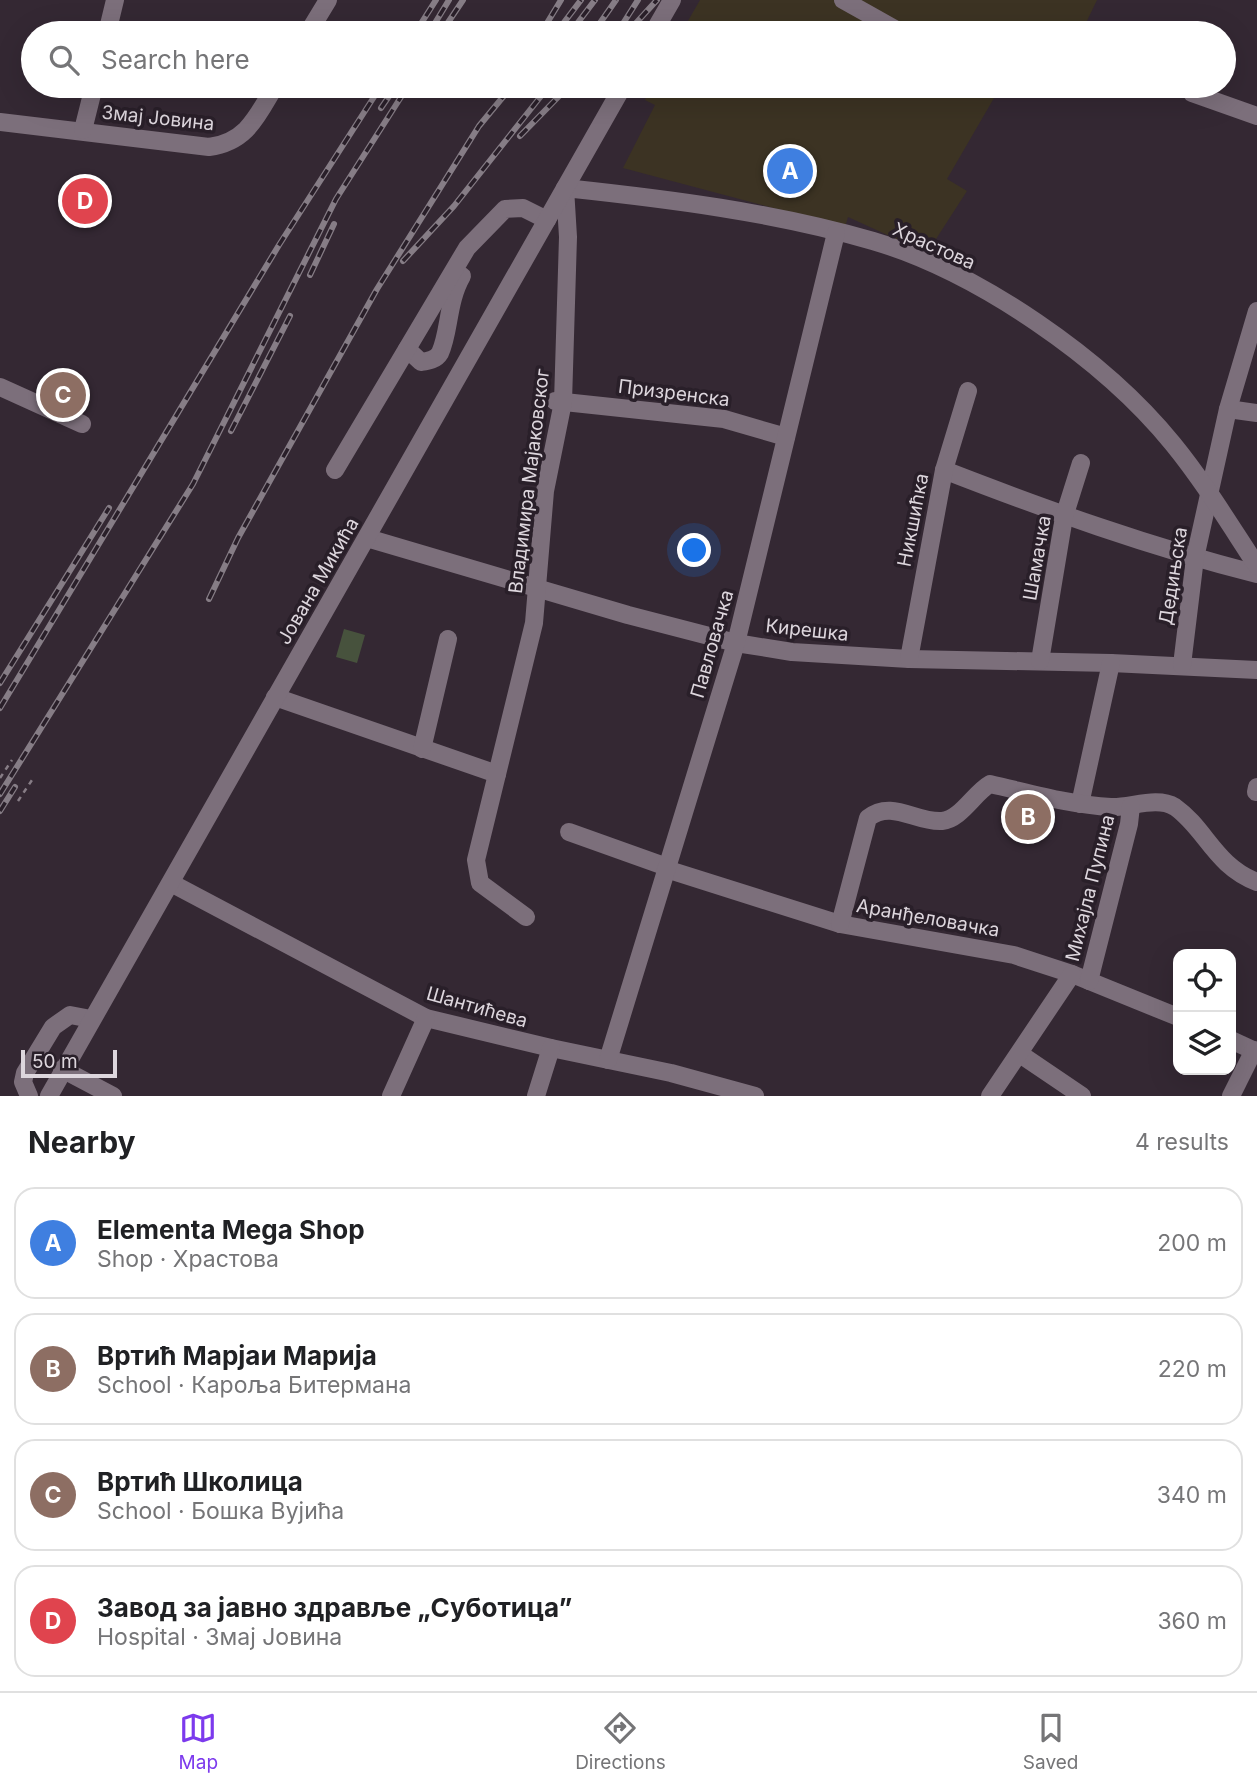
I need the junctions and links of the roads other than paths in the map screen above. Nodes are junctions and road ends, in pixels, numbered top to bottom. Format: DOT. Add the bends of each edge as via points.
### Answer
graph roads {
  1 [pos="115,0"];
  2 [pos="328,0"];
  3 [pos="672,0"];
  4 [pos="843,0"];
  5 [pos="110,21"];
  6 [pos="315,21"];
  7 [pos="660,21"];
  8 [pos="881,21"];
  9 [pos="91,98"];
  10 [pos="268,98"];
  11 [pos="616,98"];
  12 [pos="1206,98"];
  13 [pos="1257,117"];
  14 [pos="0,122"];
  15 [pos="83,130"];
  16 [pos="565,188"];
  17 [pos="547,220"];
  18 [pos="836,233"];
  19 [pos="464,253"];
  20 [pos="1257,311"];
  21 [pos="407,349"];
  22 [pos="0,387"];
  23 [pos="968,391"];
  24 [pos="559,402"];
  25 [pos="1228,409"];
  26 [pos="1257,413"];
  27 [pos="82,425"];
  28 [pos="786,437"];
  29 [pos="1081,463"];
  30 [pos="335,470"];
  31 [pos="943,470"];
  32 [pos="1209,495"];
  33 [pos="1064,517"];
  34 [pos="367,538"];
  35 [pos="1195,558"];
  36 [pos="1257,566"];
  37 [pos="1257,574"];
  38 [pos="535,586"];
  39 [pos="448,639"];
  40 [pos="736,643"];
  41 [pos="909,659"];
  42 [pos="1040,661"];
  43 [pos="1111,663"];
  44 [pos="1182,665"];
  45 [pos="1257,670"];
  46 [pos="275,697"];
  47 [pos="422,749"];
  48 [pos="497,774"];
  49 [pos="1080,804"];
  50 [pos="1131,806"];
  51 [pos="569,832"];
  52 [pos="667,868"];
  53 [pos="1257,882"];
  54 [pos="171,883"];
  55 [pos="526,917"];
  56 [pos="840,924"];
  57 [pos="1081,977"];
  58 [pos="1173,1015"];
  59 [pos="426,1018"];
  60 [pos="91,1019"];
  61 [pos="1236,1042"];
  62 [pos="551,1048"];
  63 [pos="1255,1051"];
  64 [pos="1020,1054"];
  65 [pos="608,1060"];
  66 [pos="62,1069"];
  67 [pos="29,1096"];
  68 [pos="49,1096"];
  69 [pos="113,1096"];
  70 [pos="391,1096"];
  71 [pos="536,1096"];
  72 [pos="755,1096"];
  73 [pos="990,1096"];
  74 [pos="1082,1096"];
  75 [pos="1231,1096"];
  1 -- 5 [label="street"];
  2 -- 6 [label="street"];
  3 -- 7 [label="street"];
  4 -- 8 [label="street"];
  9 -- 15 [label="street"];
  10 -- 15 [label="street, Змај Јовина" via="254,121 228,144 209,147"];
  11 -- 16 [label="street, Јована Микића"];
  12 -- 13 [label="street"];
  14 -- 15 [label="street, Змај Јовина"];
  16 -- 17 [label="street, Јована Микића"];
  16 -- 18 [label="street, Храстова" via="715,207"];
  16 -- 24 [label="street, Владимира Мајаковског" via="568,237"];
  17 -- 19 [label="street" via="523,208 505,209"];
  17 -- 34 [label="street, Јована Микића"];
  18 -- 28 [label="street, Павловачка"];
  18 -- 32 [label="street, Храстова" via="875,242 940,270 993,295 1059,337 1149,417"];
  19 -- 21 [label="street"];
  19 -- 21 [label="street" via="467,268 456,286 440,352 421,362"];
  20 -- 25 [label="street"];
  21 -- 30 [label="street"];
  22 -- 27 [label="street"];
  23 -- 31 [label="street, Никшићка"];
  24 -- 28 [label="street, Призренска" via="724,419"];
  24 -- 38 [label="street, Владимира Мајаковског"];
  25 -- 26 [label="street"];
  25 -- 32 [label="street"];
  28 -- 40 [label="street, Павловачка"];
  29 -- 33 [label="street, Шамачка"];
  31 -- 33 [label="street"];
  31 -- 41 [label="street, Никшићка"];
  32 -- 35 [label="street, Дедињска"];
  32 -- 36 [label="street, Храстова"];
  33 -- 35 [label="street"];
  33 -- 42 [label="street, Шамачка"];
  34 -- 38 [label="street, Кирешка"];
  34 -- 46 [label="street, Јована Микића"];
  35 -- 37 [label="street"];
  35 -- 44 [label="street, Дедињска"];
  38 -- 40 [label="street, Кирешка"];
  38 -- 48 [label="street, Владимира Мајаковског" via="534,623"];
  39 -- 47 [label="street"];
  40 -- 41 [label="street, Кирешка" via="792,652"];
  40 -- 52 [label="street, Павловачка"];
  41 -- 42 [label="street, Кирешка"];
  42 -- 43 [label="street, Кирешка"];
  43 -- 44 [label="street, Кирешка"];
  43 -- 49 [label="street"];
  44 -- 45 [label="street, Кирешка"];
  46 -- 47 [label="street"];
  46 -- 54 [label="street, Јована Микића"];
  47 -- 48 [label="street"];
  48 -- 55 [label="street, Владимира Мајаковског" via="475,872 488,891"];
  49 -- 50 [label="street"];
  49 -- 56 [label="street" via="990,784 950,820 876,811 867,818 862,832"];
  50 -- 53 [label="street" via="1173,806 1216,855"];
  50 -- 57 [label="street, Михајла Пупина"];
  51 -- 52 [label="street, Аранђеловачка"];
  52 -- 56 [label="street, Аранђеловачка"];
  52 -- 65 [label="street, Павловачка"];
  54 -- 59 [label="street, Шантићева"];
  54 -- 60 [label="street, Јована Микића"];
  56 -- 57 [label="street, Аранђеловачка" via="1014,955"];
  57 -- 58 [label="street, Аранђеловачка"];
  57 -- 64 [label="street, Михајла Пупина"];
  59 -- 62 [label="street, Шантићева"];
  59 -- 70 [label="street"];
  60 -- 66 [label="street, Јована Микића"];
  60 -- 67 [label="street" via="70,1015 52,1027 25,1073 23,1082"];
  61 -- 63 [label="street"];
  62 -- 65 [label="street, Шантићева"];
  62 -- 71 [label="street"];
  63 -- 75 [label="street"];
  64 -- 73 [label="street, Михајла Пупина"];
  64 -- 74 [label="street"];
  65 -- 72 [label="street, Шантићева"];
  66 -- 68 [label="street, Јована Микића"];
  66 -- 69 [label="street"];
}
